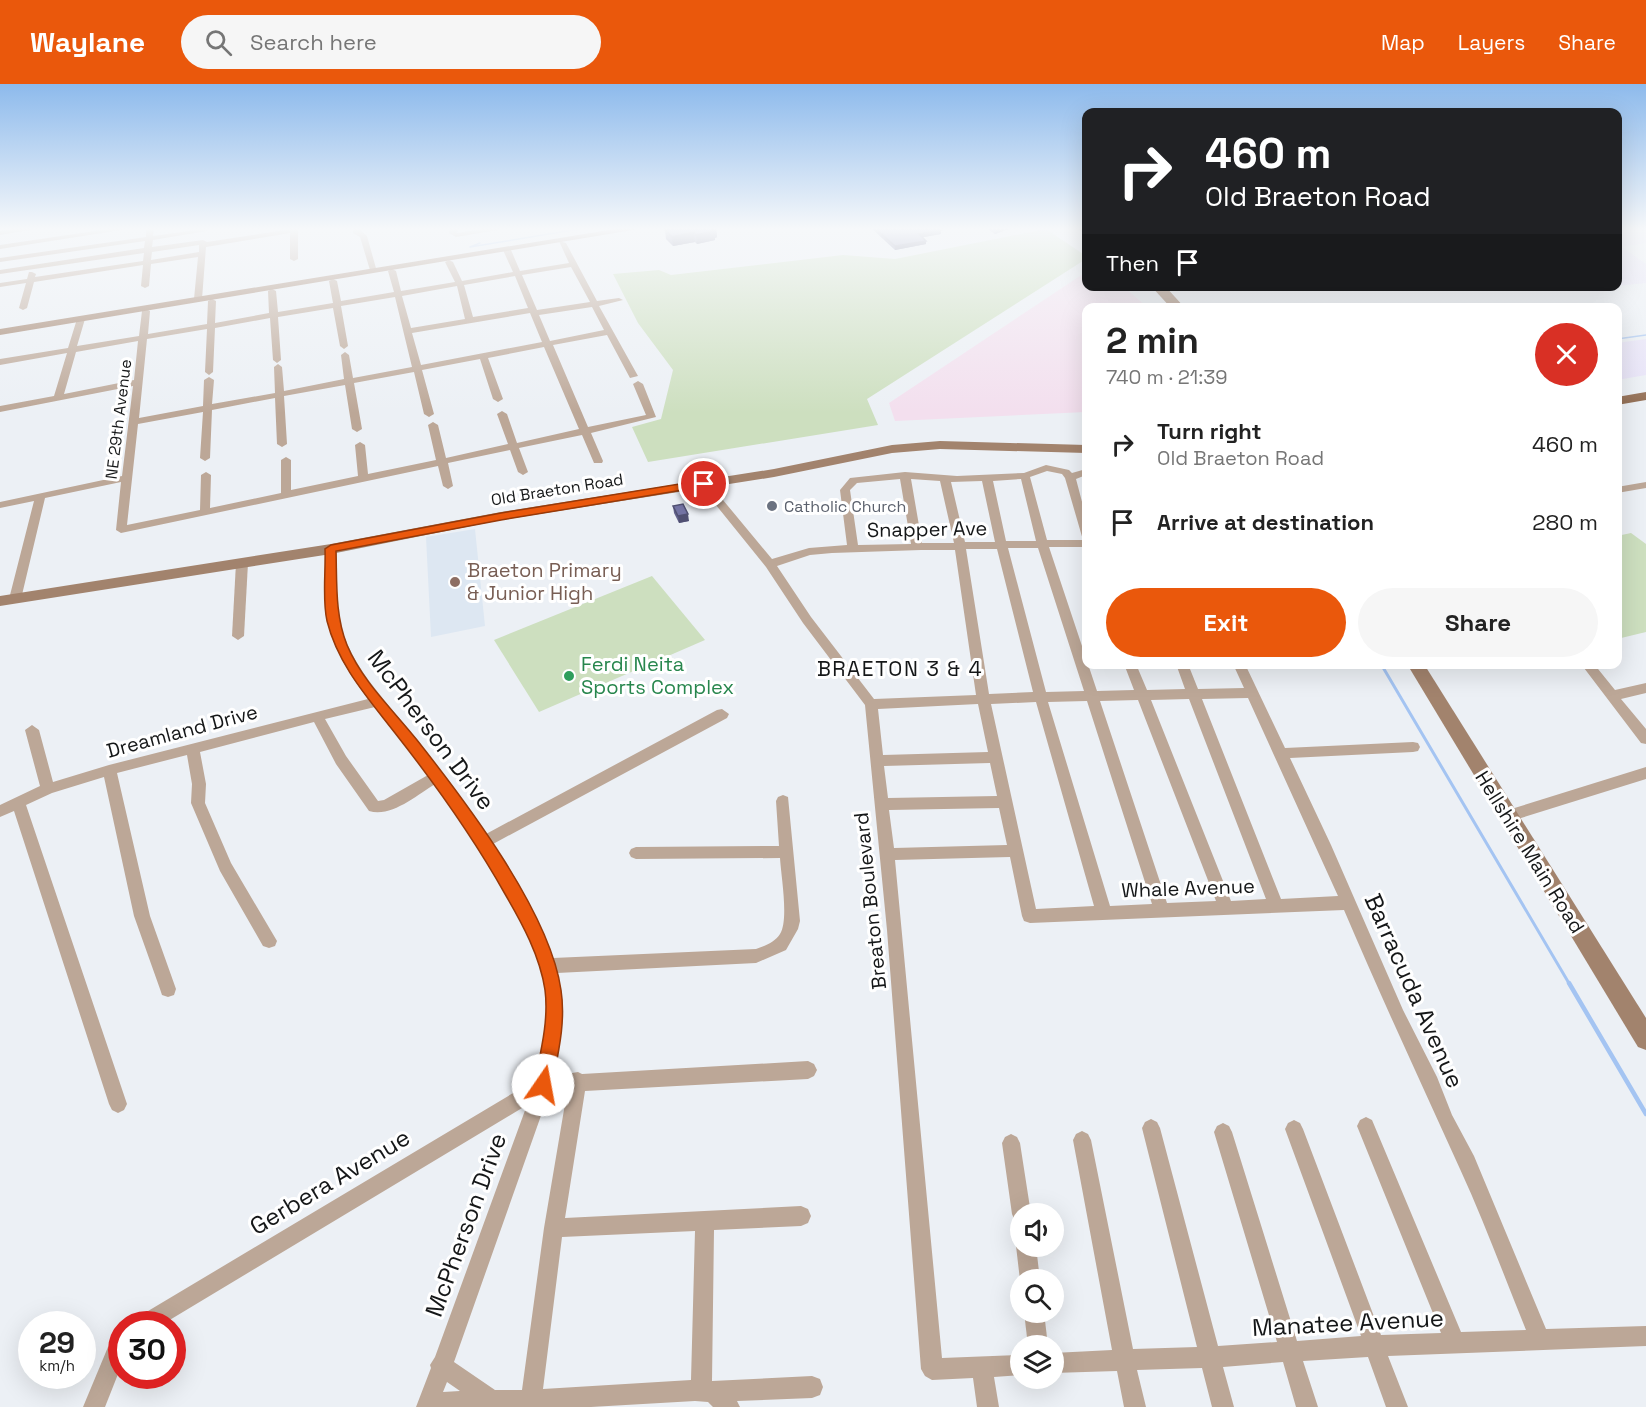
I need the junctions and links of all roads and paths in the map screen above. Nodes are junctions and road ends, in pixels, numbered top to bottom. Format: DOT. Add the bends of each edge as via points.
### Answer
graph roads {
  1 [pos="28,290"];
  2 [pos="199,290"];
  3 [pos="254,290"];
  4 [pos="335,290"];
  5 [pos="397,290"];
  6 [pos="424,290"];
  7 [pos="462,290"];
  8 [pos="524,290"];
  9 [pos="588,290"];
  10 [pos="272,291"];
  11 [pos="1162,291"];
  12 [pos="398,294"];
  13 [pos="198,299"];
  14 [pos="619,300"];
  15 [pos="212,301"];
  16 [pos="337,303"];
  17 [pos="595,303"];
  18 [pos="1174,303"];
  19 [pos="23,308"];
  20 [pos="146,312"];
  21 [pos="534,312"];
  22 [pos="275,314"];
  23 [pos="81,319"];
  24 [pos="470,321"];
  25 [pos="211,325"];
  26 [pos="0,332"];
  27 [pos="409,332"];
  28 [pos="610,332"];
  29 [pos="144,336"];
  30 [pos="548,343"];
  31 [pos="74,348"];
  32 [pos="483,357"];
  33 [pos="0,362"];
  34 [pos="419,368"];
  35 [pos="137,382"];
  36 [pos="350,382"];
  37 [pos="280,394"];
  38 [pos="1646,396"];
  39 [pos="58,398"];
  40 [pos="498,399"];
  41 [pos="1622,400"];
  42 [pos="208,408"];
  43 [pos="0,409"];
  44 [pos="429,414"];
  45 [pos="502,414"];
  46 [pos="134,422"];
  47 [pos="433,425"];
  48 [pos="357,429"];
  49 [pos="585,432"];
  50 [pos="282,444"];
  51 [pos="360,446"];
  52 [pos="514,447"];
  53 [pos="1082,448"];
  54 [pos="205,458"];
  55 [pos="286,460"];
  56 [pos="598,460"];
  57 [pos="441,463"];
  58 [pos="522,472"];
  59 [pos="1082,473"];
  60 [pos="904,475"];
  61 [pos="206,476"];
  62 [pos="1025,476"];
  63 [pos="1070,477"];
  64 [pos="125,478"];
  65 [pos="363,478"];
  66 [pos="945,478"];
  67 [pos="987,478"];
  68 [pos="704,484"];
  69 [pos="1646,485"];
  70 [pos="448,486"];
  71 [pos="1622,489"];
  72 [pos="286,495"];
  73 [pos="40,497"];
  74 [pos="0,505"];
  75 [pos="205,513"];
  76 [pos="1082,522"];
  77 [pos="1082,543"];
  78 [pos="1042,544"];
  79 [pos="1001,545"];
  80 [pos="960,547"];
  81 [pos="916,548"];
  82 [pos="331,549"];
  83 [pos="853,549"];
  84 [pos="242,563"];
  85 [pos="770,564"];
  86 [pos="15,599"];
  87 [pos="0,601"];
  88 [pos="238,636"];
  89 [pos="1132,669"];
  90 [pos="1184,669"];
  91 [pos="1241,669"];
  92 [pos="1418,669"];
  93 [pos="1591,669"];
  94 [pos="1646,688"];
  95 [pos="1193,693"];
  96 [pos="1250,693"];
  97 [pos="1140,695"];
  98 [pos="1090,696"];
  99 [pos="1612,696"];
  100 [pos="1040,697"];
  101 [pos="983,699"];
  102 [pos="378,701"];
  103 [pos="871,704"];
  104 [pos="722,714"];
  105 [pos="317,716"];
  106 [pos="32,730"];
  107 [pos="1646,739"];
  108 [pos="1413,747"];
  109 [pos="192,748"];
  110 [pos="1281,753"];
  111 [pos="996,757"];
  112 [pos="877,761"];
  113 [pos="109,770"];
  114 [pos="1646,773"];
  115 [pos="437,776"];
  116 [pos="48,789"];
  117 [pos="783,801"];
  118 [pos="18,802"];
  119 [pos="1005,802"];
  120 [pos="881,804"];
  121 [pos="0,811"];
  122 [pos="1508,816"];
  123 [pos="484,842"];
  124 [pos="1016,851"];
  125 [pos="786,852"];
  126 [pos="636,853"];
  127 [pos="887,854"];
  128 [pos="1347,903"];
  129 [pos="1276,906"];
  130 [pos="1226,907"];
  131 [pos="1162,911"];
  132 [pos="1104,913"];
  133 [pos="269,941"];
  134 [pos="548,966"];
  135 [pos="168,989"];
  136 [pos="1646,1039"];
  137 [pos="808,1070"];
  138 [pos="578,1081"];
  139 [pos="543,1085"];
  140 [pos="118,1104"];
  141 [pos="1366,1126"];
  142 [pos="1150,1128"];
  143 [pos="1294,1129"];
  144 [pos="1223,1132"];
  145 [pos="1082,1140"];
  146 [pos="1011,1143"];
  147 [pos="1020,1203"];
  148 [pos="801,1216"];
  149 [pos="705,1221"];
  150 [pos="554,1228"];
  151 [pos="167,1311"];
  152 [pos="1646,1336"];
  153 [pos="1540,1339"];
  154 [pos="1455,1343"];
  155 [pos="1373,1346"];
  156 [pos="1290,1350"];
  157 [pos="1210,1357"];
  158 [pos="1122,1359"];
  159 [pos="1064,1362"];
  160 [pos="440,1365"];
  161 [pos="1010,1366"];
  162 [pos="982,1368"];
  163 [pos="108,1372"];
  164 [pos="812,1387"];
  165 [pos="707,1391"];
  166 [pos="531,1400"];
  167 [pos="492,1401"];
  168 [pos="592,1401"];
  169 [pos="428,1405"];
  170 [pos="94,1407"];
  171 [pos="729,1407"];
  172 [pos="988,1407"];
  173 [pos="1135,1407"];
  174 [pos="1223,1407"];
  175 [pos="1307,1407"];
  176 [pos="1396,1407"];
  1 -- 19 [label="street"];
  2 -- 13 [label="street"];
  3 -- 13 [label="street"];
  4 -- 16 [label="street"];
  5 -- 12 [label="street"];
  6 -- 12 [label="street"];
  7 -- 24 [label="street"];
  8 -- 21 [label="street"];
  9 -- 17 [label="street"];
  10 -- 22 [label="street"];
  11 -- 18 [label="main road"];
  12 -- 16 [label="street"];
  12 -- 27 [label="street"];
  13 -- 23 [label="street"];
  14 -- 17 [label="street"];
  15 -- 25 [label="street"];
  16 -- 22 [label="street"];
  16 -- 36 [label="street"];
  17 -- 21 [label="street"];
  17 -- 28 [label="street"];
  20 -- 29 [label="street, NE 29th Avenue"];
  21 -- 24 [label="street"];
  21 -- 30 [label="street"];
  22 -- 25 [label="street"];
  22 -- 37 [label="street"];
  23 -- 26 [label="street"];
  23 -- 31 [label="street"];
  24 -- 27 [label="street"];
  25 -- 29 [label="street"];
  25 -- 42 [label="street"];
  27 -- 34 [label="street"];
  28 -- 30 [label="street"];
  28 -- 49 [label="street" via="651,417"];
  29 -- 31 [label="street"];
  29 -- 35 [label="street, NE 29th Avenue"];
  30 -- 32 [label="street"];
  30 -- 49 [label="street"];
  31 -- 33 [label="street"];
  31 -- 39 [label="street"];
  32 -- 34 [label="street"];
  32 -- 40 [label="street"];
  34 -- 36 [label="street"];
  34 -- 44 [label="street"];
  35 -- 39 [label="street"];
  35 -- 46 [label="street, NE 29th Avenue"];
  36 -- 37 [label="street"];
  36 -- 48 [label="street"];
  37 -- 42 [label="street"];
  37 -- 50 [label="street"];
  38 -- 41 [label="main road"];
  39 -- 43 [label="street"];
  42 -- 46 [label="street"];
  42 -- 54 [label="street"];
  45 -- 52 [label="street"];
  46 -- 64 [label="street, NE 29th Avenue"];
  47 -- 57 [label="street"];
  49 -- 52 [label="street"];
  49 -- 56 [label="street"];
  51 -- 65 [label="street"];
  52 -- 57 [label="street"];
  52 -- 58 [label="street"];
  53 -- 68 [label="street, Old Braeton Road" via="901,448"];
  55 -- 72 [label="street"];
  57 -- 65 [label="street"];
  57 -- 70 [label="street"];
  59 -- 63 [label="street"];
  60 -- 66 [label="street"];
  60 -- 81 [label="street"];
  60 -- 83 [label="street" via="862,478 847,486"];
  61 -- 75 [label="street"];
  62 -- 63 [label="street" via="1046,468"];
  62 -- 67 [label="street"];
  62 -- 78 [label="street"];
  63 -- 76 [label="street"];
  64 -- 73 [label="street"];
  64 -- 75 [label="street, NE 29th Avenue" via="121,530"];
  65 -- 72 [label="street"];
  66 -- 67 [label="street"];
  66 -- 80 [label="street"];
  67 -- 79 [label="street"];
  68 -- 82 [label="street, Old Braeton Road" via="501,516"];
  68 -- 85 [label="street"];
  69 -- 71 [label="street"];
  72 -- 75 [label="street"];
  73 -- 74 [label="street"];
  73 -- 86 [label="street"];
  77 -- 78 [label="street, Snapper Ave"];
  78 -- 79 [label="street, Snapper Ave"];
  78 -- 98 [label="street"];
  79 -- 80 [label="street, Snapper Ave"];
  79 -- 100 [label="street"];
  80 -- 81 [label="street, Snapper Ave"];
  80 -- 101 [label="street"];
  81 -- 83 [label="street, Snapper Ave"];
  82 -- 84 [label="street, Old Braeton Road"];
  82 -- 102 [label="street, McPherson Drive" via="332,619 355,672"];
  83 -- 85 [label="street, Snapper Ave" via="809,552"];
  84 -- 86 [label="street, Old Braeton Road"];
  84 -- 88 [label="street"];
  85 -- 103 [label="street"];
  86 -- 87 [label="street, Old Braeton Road"];
  89 -- 97 [label="street"];
  90 -- 95 [label="street"];
  91 -- 96 [label="street, Barracuda Avenue"];
  92 -- 122 [label="street, Hellshire Main Road"];
  93 -- 99 [label="street"];
  94 -- 99 [label="street"];
  95 -- 96 [label="street"];
  95 -- 97 [label="street"];
  95 -- 129 [label="street"];
  96 -- 110 [label="street, Barracuda Avenue"];
  97 -- 98 [label="street"];
  97 -- 130 [label="street"];
  98 -- 100 [label="street"];
  98 -- 131 [label="street"];
  99 -- 107 [label="street"];
  100 -- 101 [label="street"];
  100 -- 132 [label="street"];
  101 -- 103 [label="street"];
  101 -- 111 [label="street"];
  102 -- 105 [label="street, Dreamland Drive"];
  102 -- 115 [label="street, McPherson Drive"];
  103 -- 112 [label="street, Breaton Boulevard"];
  104 -- 123 [label="street"];
  105 -- 109 [label="street, Dreamland Drive"];
  105 -- 115 [label="street" via="341,760 374,807 386,806"];
  106 -- 116 [label="street"];
  108 -- 110 [label="street"];
  109 -- 113 [label="street, Dreamland Drive"];
  109 -- 133 [label="street" via="202,812 225,866"];
  110 -- 128 [label="street, Barracuda Avenue"];
  111 -- 112 [label="street"];
  111 -- 119 [label="street"];
  112 -- 120 [label="street, Breaton Boulevard"];
  113 -- 116 [label="street, Dreamland Drive"];
  113 -- 135 [label="street" via="142,916"];
  114 -- 122 [label="street"];
  115 -- 123 [label="street, McPherson Drive"];
  116 -- 118 [label="street, Dreamland Drive"];
  117 -- 125 [label="street"];
  118 -- 121 [label="street, Dreamland Drive"];
  118 -- 140 [label="street"];
  119 -- 120 [label="street"];
  119 -- 124 [label="street"];
  120 -- 127 [label="street, Breaton Boulevard"];
  122 -- 136 [label="street, Hellshire Main Road"];
  123 -- 134 [label="street, McPherson Drive" via="528,919"];
  124 -- 127 [label="street"];
  124 -- 132 [label="street, Whale Avenue" via="1030,916"];
  125 -- 126 [label="street"];
  125 -- 134 [label="street" via="792,921 790,935 778,950 756,957"];
  127 -- 162 [label="street, Breaton Boulevard" via="932,1369"];
  128 -- 129 [label="street, Whale Avenue"];
  128 -- 153 [label="street, Barracuda Avenue" via="1431,1083 1444,1120 1472,1173"];
  129 -- 130 [label="street, Whale Avenue"];
  130 -- 131 [label="street, Whale Avenue"];
  131 -- 132 [label="street, Whale Avenue"];
  134 -- 139 [label="street, McPherson Drive" via="553,991 553,1034"];
  137 -- 138 [label="street"];
  138 -- 139 [label="street"];
  138 -- 150 [label="street"];
  139 -- 151 [label="street, Gerbera Avenue"];
  139 -- 160 [label="street, McPherson Drive"];
  141 -- 154 [label="street"];
  142 -- 157 [label="street"];
  143 -- 155 [label="street"];
  144 -- 156 [label="street"];
  145 -- 158 [label="street" via="1100,1215"];
  146 -- 147 [label="street"];
  148 -- 149 [label="street"];
  149 -- 150 [label="street"];
  149 -- 165 [label="street"];
  150 -- 166 [label="street"];
  152 -- 153 [label="street, Manatee Avenue"];
  153 -- 154 [label="street, Manatee Avenue"];
  154 -- 155 [label="street, Manatee Avenue"];
  155 -- 156 [label="street, Manatee Avenue"];
  155 -- 176 [label="street"];
  156 -- 157 [label="street, Manatee Avenue"];
  156 -- 175 [label="street"];
  157 -- 158 [label="street, Manatee Avenue"];
  157 -- 174 [label="street"];
  158 -- 159 [label="street, Manatee Avenue"];
  158 -- 173 [label="street"];
  160 -- 167 [label="street"];
  160 -- 169 [label="street, McPherson Drive"];
  161 -- 162 [label="street"];
  162 -- 172 [label="street"];
  163 -- 170 [label="street"];
  164 -- 165 [label="street"];
  165 -- 168 [label="street"];
  165 -- 171 [label="street" via="725,1400"];
  166 -- 167 [label="street"];
  166 -- 168 [label="street"];
  167 -- 169 [label="street"];
}
